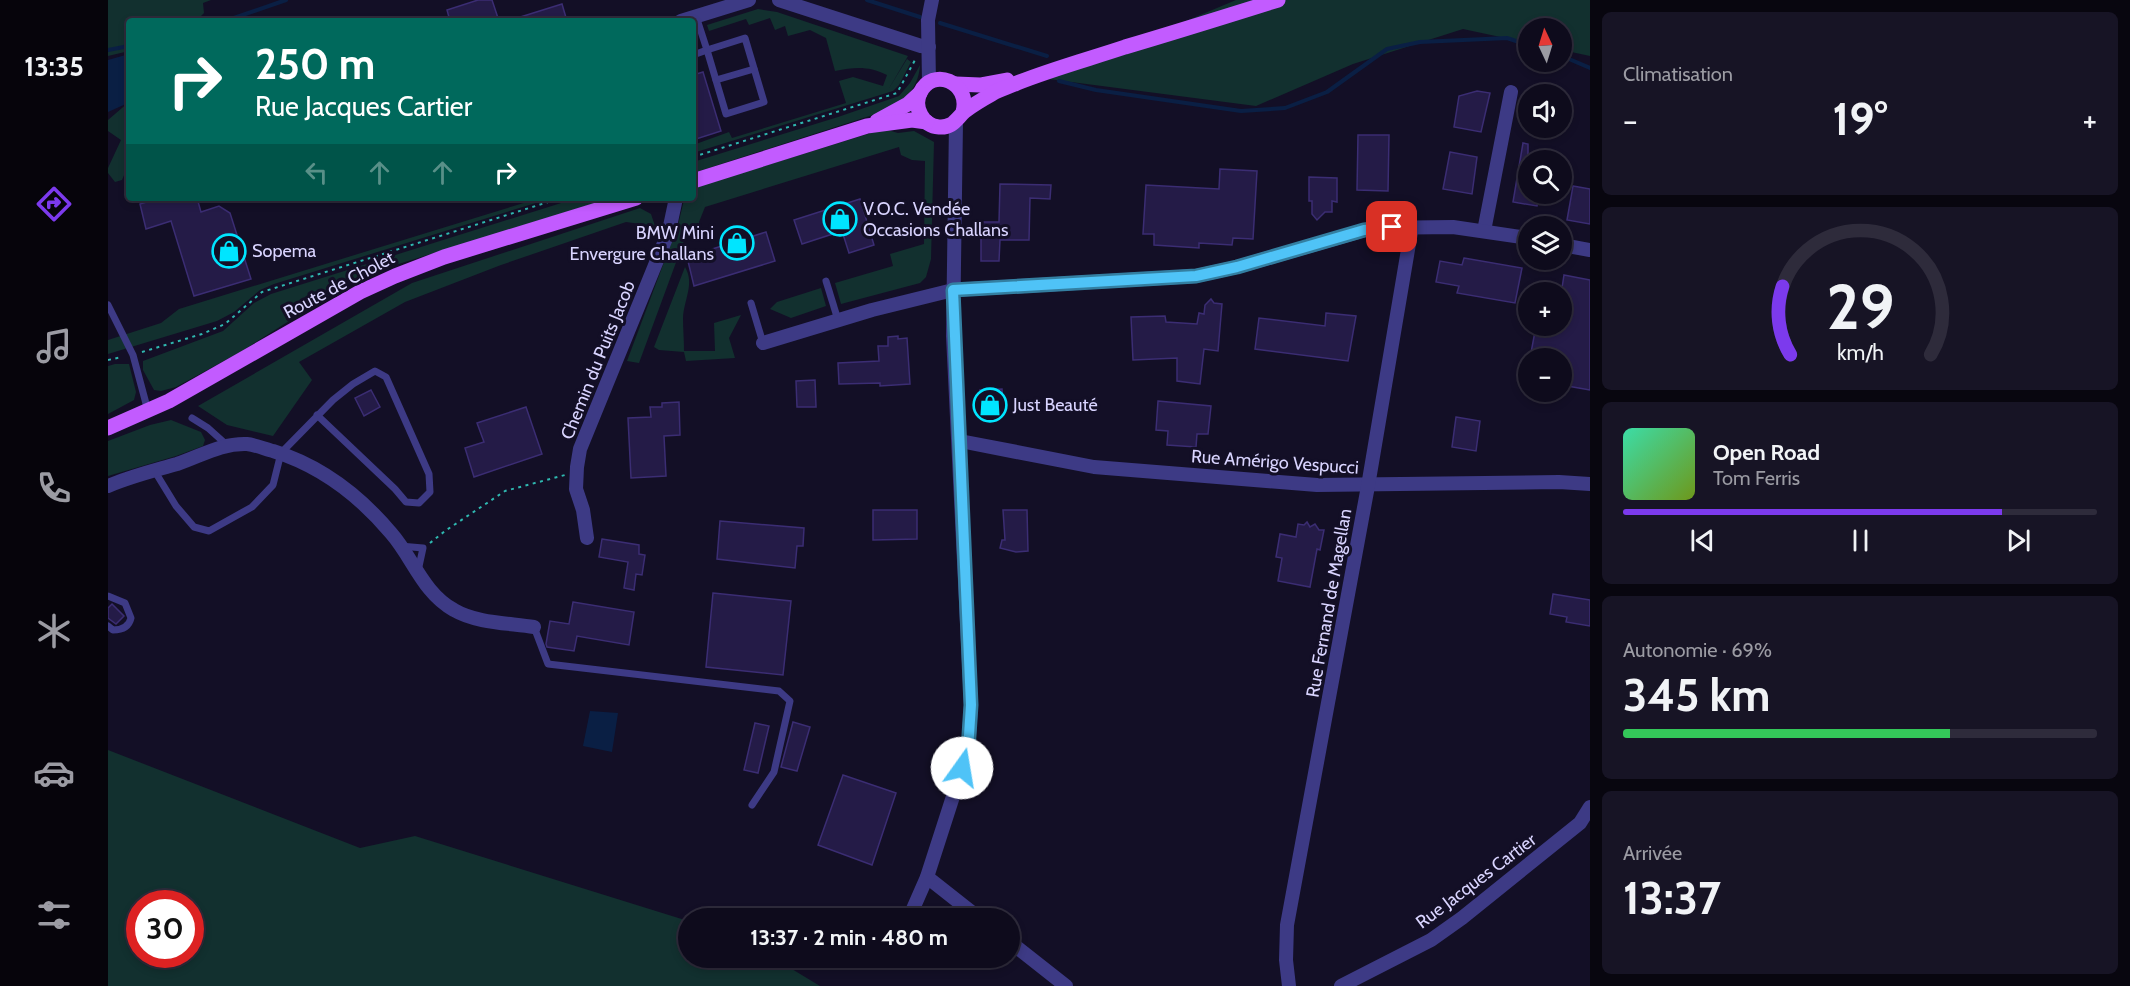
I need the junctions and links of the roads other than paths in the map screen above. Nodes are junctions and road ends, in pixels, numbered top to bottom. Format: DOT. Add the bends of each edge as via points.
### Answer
graph roads {
  1 [pos="749,0"];
  2 [pos="778,0"];
  3 [pos="932,0"];
  4 [pos="1278,0"];
  5 [pos="696,16"];
  6 [pos="690,18"];
  7 [pos="929,49"];
  8 [pos="707,50"];
  9 [pos="696,54"];
  10 [pos="754,69"];
  11 [pos="1042,73"];
  12 [pos="716,80"];
  13 [pos="937,85"];
  14 [pos="1511,92"];
  15 [pos="960,117"];
  16 [pos="933,125"];
  17 [pos="867,126"];
  18 [pos="955,152"];
  19 [pos="696,180"];
  20 [pos="626,201"];
  21 [pos="675,201"];
  22 [pos="1412,226"];
  23 [pos="1484,231"];
  24 [pos="1518,236"];
  25 [pos="1572,247"];
  26 [pos="1590,250"];
  27 [pos="826,281"];
  28 [pos="953,290"];
  29 [pos="751,303"];
  30 [pos="108,305"];
  31 [pos="838,320"];
  32 [pos="763,343"];
  33 [pos="148,411"];
  34 [pos="317,415"];
  35 [pos="192,418"];
  36 [pos="108,428"];
  37 [pos="960,441"];
  38 [pos="228,446"];
  39 [pos="281,453"];
  40 [pos="154,470"];
  41 [pos="1590,484"];
  42 [pos="108,486"];
  43 [pos="1368,486"];
  44 [pos="587,538"];
  45 [pos="400,546"];
  46 [pos="417,573"];
  47 [pos="108,596"];
  48 [pos="108,626"];
  49 [pos="534,627"];
  50 [pos="752,805"];
  51 [pos="1590,807"];
  52 [pos="927,877"];
  53 [pos="913,908"];
  54 [pos="966,908"];
  55 [pos="1020,950"];
  56 [pos="1066,986"];
  57 [pos="1289,986"];
  58 [pos="1341,986"];
  1 -- 5 [label="street"];
  2 -- 7 [label="street"];
  3 -- 7 [label="street"];
  4 -- 11 [label="main road"];
  5 -- 6 [label="street"];
  5 -- 8 [label="lane"];
  7 -- 13 [label="street"];
  8 -- 9 [label="lane"];
  8 -- 10 [label="lane" via="745,38"];
  8 -- 12 [label="lane"];
  10 -- 12 [label="lane"];
  10 -- 12 [label="lane" via="764,102 726,114"];
  11 -- 13 [label="main road" via="980,85"];
  11 -- 15 [label="main road" via="994,92"];
  13 -- 15 [label="main road" via="964,98"];
  13 -- 16 [label="main road" via="918,110"];
  13 -- 17 [label="main road"];
  14 -- 23 [label="street"];
  15 -- 16 [label="main road" via="948,126"];
  15 -- 18 [label="street"];
  16 -- 17 [label="main road" via="912,120"];
  16 -- 18 [label="street"];
  17 -- 19 [label="main road"];
  18 -- 28 [label="street"];
  20 -- 33 [label="main road, Route de Cholet" via="444,257 388,279"];
  21 -- 44 [label="street, Chemin du Puits Jacob" via="669,231 580,448 576,489"];
  22 -- 23 [label="street"];
  22 -- 28 [label="street" via="1364,230 1196,276"];
  22 -- 43 [label="street, Rue Fernand de Magellan"];
  23 -- 24 [label="street"];
  25 -- 26 [label="street"];
  27 -- 31 [label="lane"];
  28 -- 31 [label="street"];
  28 -- 37 [label="street"];
  29 -- 32 [label="lane"];
  30 -- 33 [label="lane" via="133,355"];
  31 -- 32 [label="street"];
  33 -- 36 [label="main road, Route de Cholet"];
  34 -- 34 [label="lane" via="375,371 386,377 429,474 430,492 419,503 406,502"];
  34 -- 39 [label="lane"];
  35 -- 38 [label="lane"];
  37 -- 43 [label="street, Rue Amérigo Vespucci" via="1094,467"];
  37 -- 52 [label="street" via="971,705 968,750"];
  38 -- 39 [label="street" via="249,444"];
  38 -- 40 [label="street"];
  39 -- 40 [label="lane" via="273,485 252,507 209,531 194,527"];
  39 -- 45 [label="street" via="338,481 364,503"];
  40 -- 42 [label="street"];
  41 -- 43 [label="street, Rue Amérigo Vespucci"];
  43 -- 57 [label="street, Rue Fernand de Magellan" via="1287,926"];
  45 -- 46 [label="street"];
  45 -- 46 [label="lane" via="423,548"];
  46 -- 49 [label="street" via="434,595 456,612"];
  47 -- 48 [label="lane" via="125,603 131,618 118,630"];
  49 -- 50 [label="lane" via="549,664 779,691 790,701 774,772"];
  51 -- 58 [label="street, Rue Jacques Cartier" via="1580,824 1462,918 1431,940"];
  52 -- 53 [label="street"];
  52 -- 54 [label="street"];
  55 -- 56 [label="street"];
}
